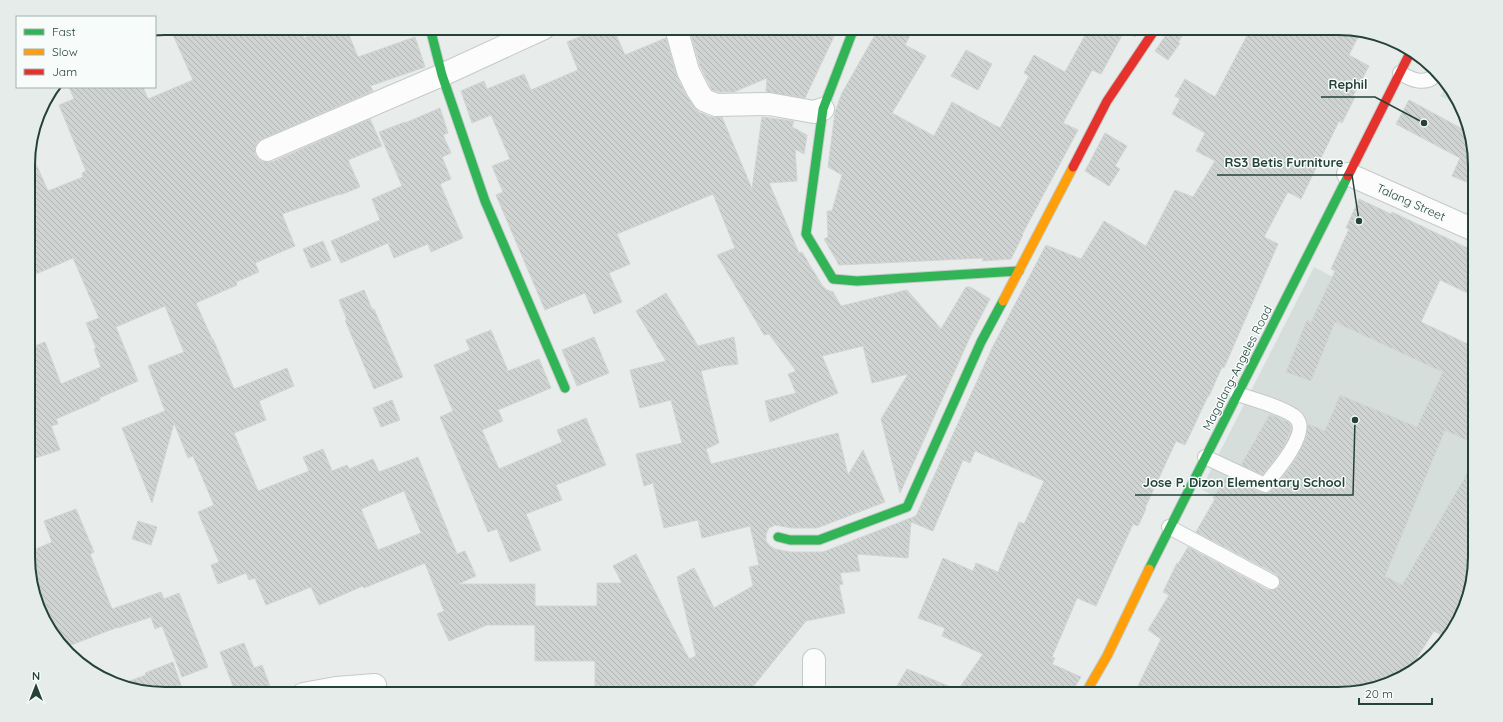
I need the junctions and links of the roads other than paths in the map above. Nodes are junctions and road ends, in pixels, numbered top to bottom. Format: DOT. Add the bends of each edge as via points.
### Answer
graph roads {
  1 [pos="432,35"];
  2 [pos="529,35"];
  3 [pos="678,35"];
  4 [pos="851,35"];
  5 [pos="1151,35"];
  6 [pos="1409,56"];
  7 [pos="1400,73"];
  8 [pos="442,75"];
  9 [pos="1433,76"];
  10 [pos="823,109"];
  11 [pos="267,150"];
  12 [pos="1348,174"];
  13 [pos="1468,227"];
  14 [pos="1019,271"];
  15 [pos="566,388"];
  16 [pos="1238,394"];
  17 [pos="1205,457"];
  18 [pos="1169,527"];
  19 [pos="778,537"];
  20 [pos="1272,582"];
  21 [pos="814,660"];
  22 [pos="375,685"];
  23 [pos="349,687"];
  24 [pos="814,687"];
  25 [pos="1089,687"];
  1 -- 8 [label="street"];
  2 -- 8 [label="street"];
  3 -- 10 [label="street" via="688,71 704,100 716,105 769,104 814,112"];
  4 -- 10 [label="street"];
  5 -- 14 [label="street" via="1107,101"];
  6 -- 7 [label="street, Magalang-Angeles Road"];
  7 -- 9 [label="lane" via="1414,80 1425,81"];
  7 -- 12 [label="street, Magalang-Angeles Road"];
  8 -- 11 [label="street"];
  8 -- 15 [label="street" via="485,201"];
  10 -- 14 [label="street" via="806,234 833,279 857,281"];
  12 -- 13 [label="street, Talang Street"];
  12 -- 16 [label="street, Magalang-Angeles Road"];
  14 -- 19 [label="street" via="981,342 907,507 819,540 790,540"];
  16 -- 17 [label="street, Magalang-Angeles Road"];
  16 -- 17 [label="lane" via="1289,412 1297,419 1300,428 1298,437 1265,485"];
  17 -- 18 [label="street, Magalang-Angeles Road"];
  18 -- 20 [label="lane"];
  18 -- 25 [label="street, Magalang-Angeles Road" via="1107,656"];
  21 -- 24 [label="street"];
  22 -- 23 [label="street"];
}
